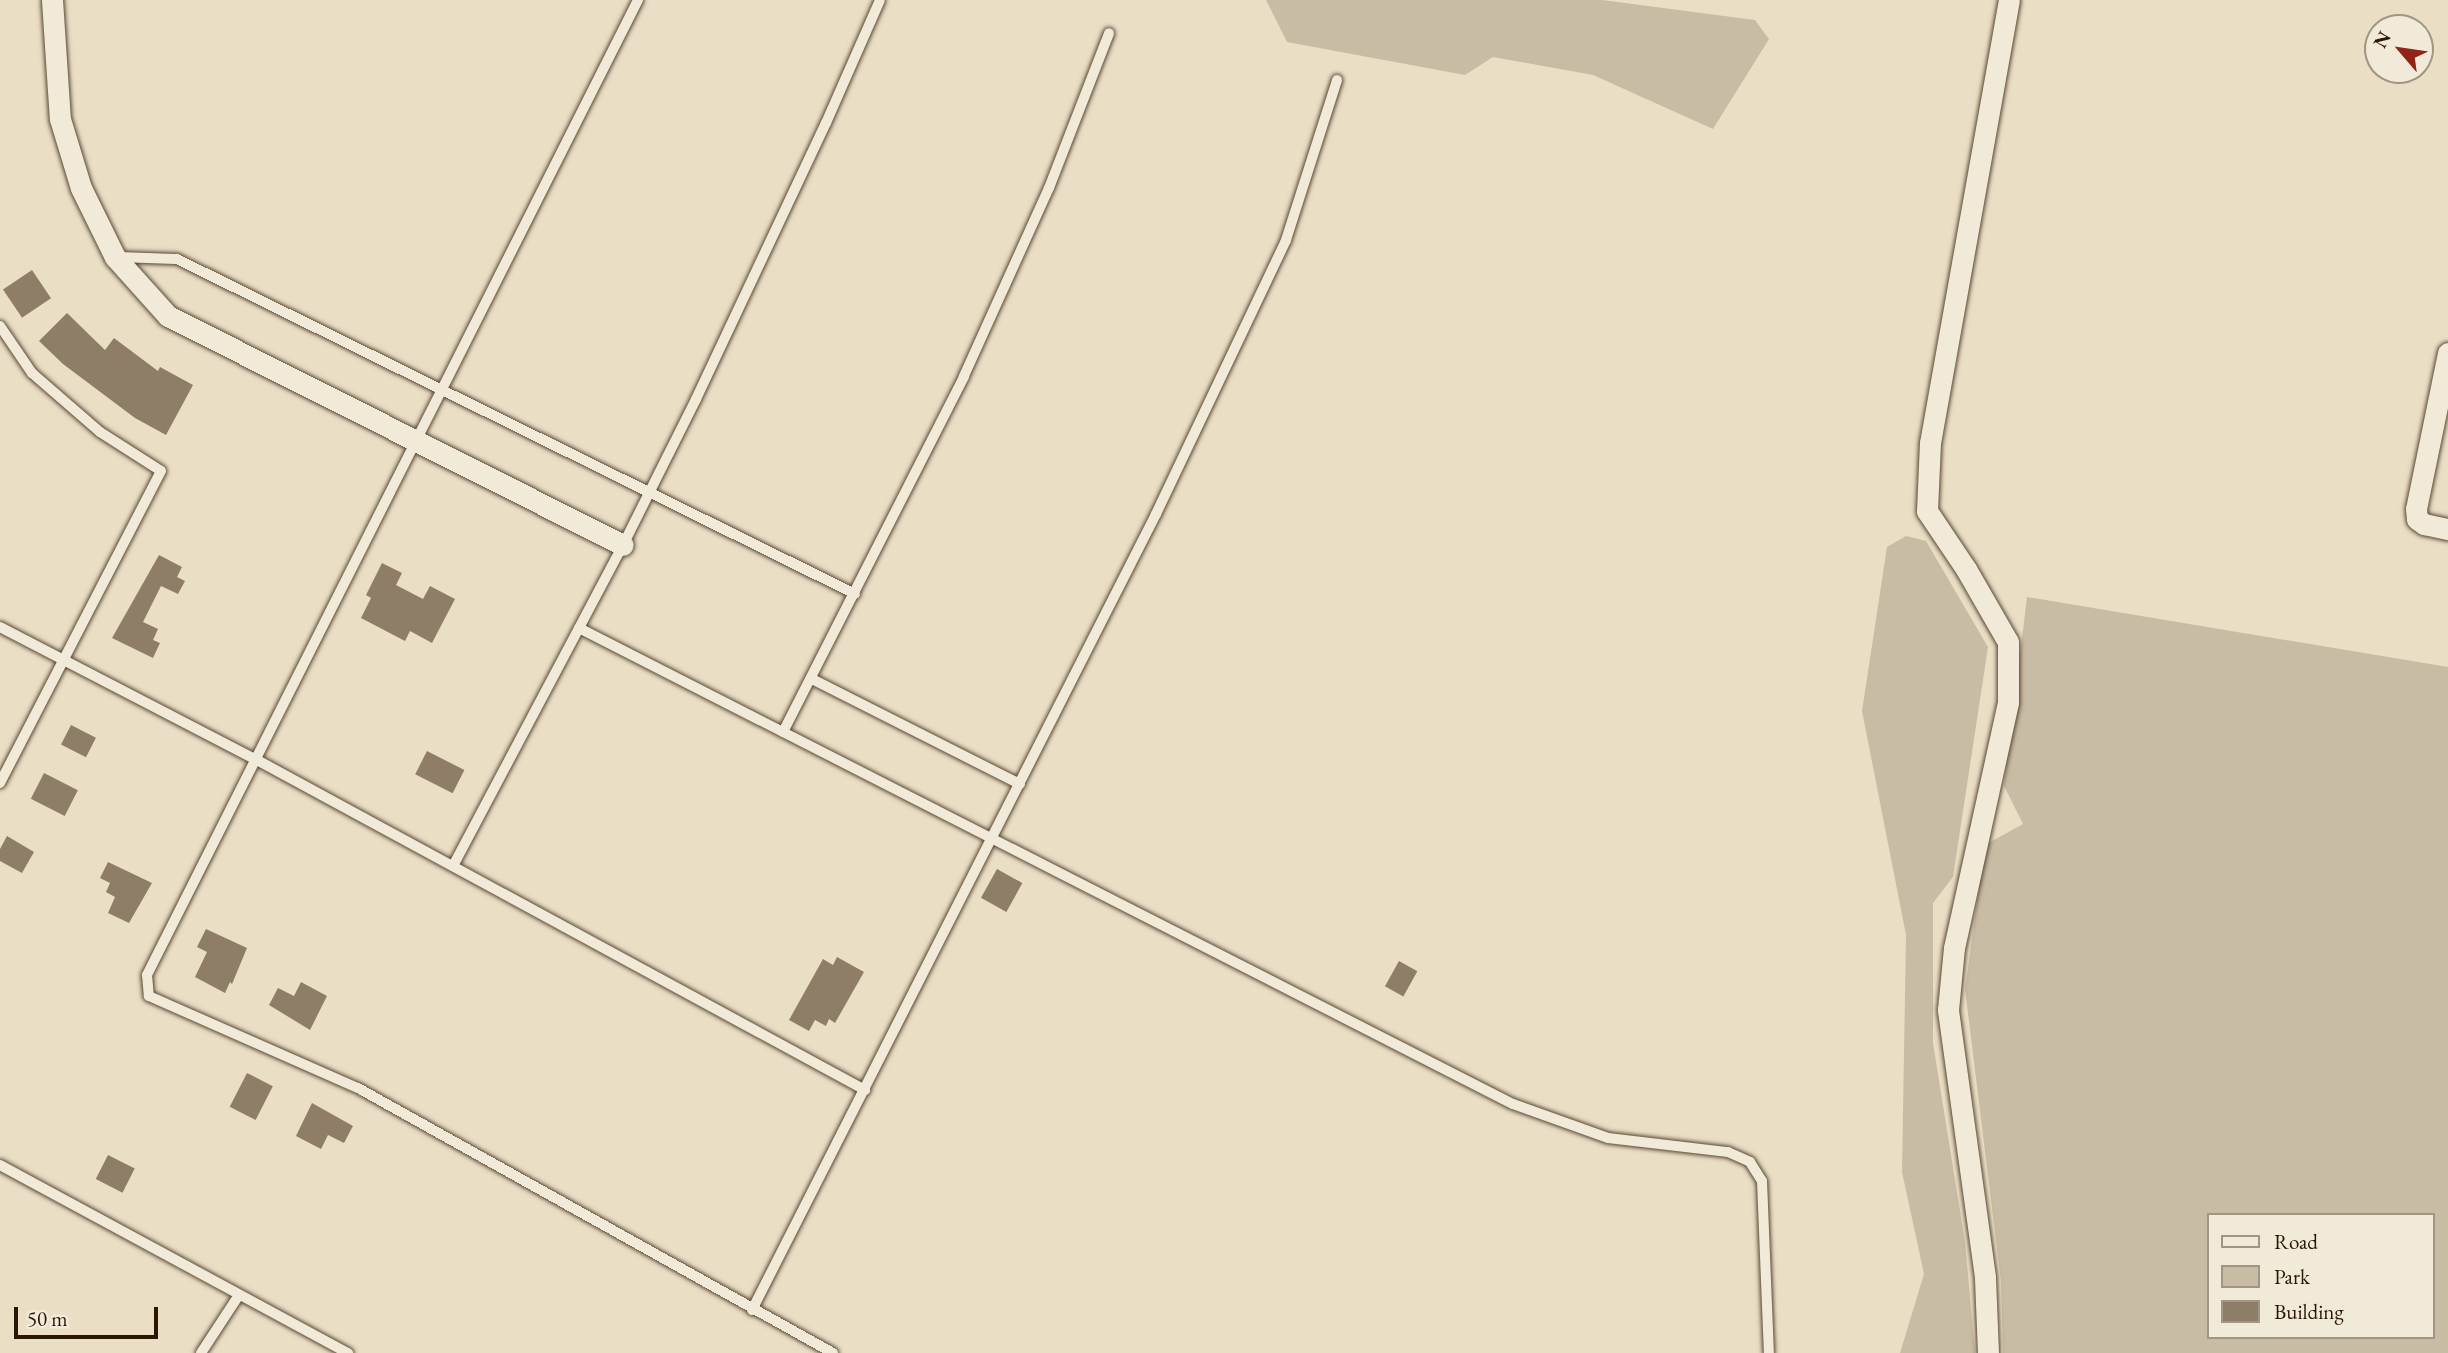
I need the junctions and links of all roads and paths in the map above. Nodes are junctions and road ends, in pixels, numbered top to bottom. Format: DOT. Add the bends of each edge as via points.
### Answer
graph roads {
  1 [pos="52,0"];
  2 [pos="638,0"];
  3 [pos="880,0"];
  4 [pos="2009,0"];
  5 [pos="1109,33"];
  6 [pos="1337,80"];
  7 [pos="115,257"];
  8 [pos="0,326"];
  9 [pos="2448,353"];
  10 [pos="443,390"];
  11 [pos="417,443"];
  12 [pos="650,492"];
  13 [pos="2448,529"];
  14 [pos="623,545"];
  15 [pos="855,594"];
  16 [pos="0,627"];
  17 [pos="579,628"];
  18 [pos="62,661"];
  19 [pos="812,679"];
  20 [pos="783,732"];
  21 [pos="257,760"];
  22 [pos="0,783"];
  23 [pos="1020,784"];
  24 [pos="993,838"];
  25 [pos="453,866"];
  26 [pos="865,1090"];
  27 [pos="0,1165"];
  28 [pos="239,1295"];
  29 [pos="752,1310"];
  30 [pos="201,1353"];
  31 [pos="348,1353"];
  32 [pos="832,1353"];
  33 [pos="1769,1353"];
  34 [pos="1988,1353"];
  1 -- 7 [label="street" via="60,119 81,188"];
  2 -- 10 [label="lane"];
  3 -- 12 [label="lane"];
  4 -- 34 [label="street" via="1930,443 1927,511 2008,642 2008,702 1954,948 1948,1010 1986,1277"];
  5 -- 15 [label="lane" via="1049,188 970,364"];
  6 -- 23 [label="lane" via="1286,240 1156,514"];
  7 -- 10 [label="lane" via="177,259"];
  7 -- 11 [label="street" via="168,316"];
  8 -- 18 [label="lane" via="32,373 100,432 160,471"];
  9 -- 13 [label="street" via="2416,509 2417,519 2424,524"];
  10 -- 11 [label="lane"];
  10 -- 12 [label="lane"];
  11 -- 14 [label="street"];
  11 -- 21 [label="lane"];
  12 -- 14 [label="lane"];
  12 -- 15 [label="lane"];
  14 -- 17 [label="lane"];
  15 -- 19 [label="lane"];
  16 -- 18 [label="lane"];
  17 -- 20 [label="lane"];
  17 -- 25 [label="lane"];
  18 -- 21 [label="lane"];
  18 -- 22 [label="lane"];
  19 -- 20 [label="lane"];
  19 -- 23 [label="lane"];
  20 -- 24 [label="lane"];
  21 -- 25 [label="lane"];
  21 -- 29 [label="lane" via="147,975 149,996 358,1088"];
  23 -- 24 [label="lane"];
  24 -- 26 [label="lane"];
  24 -- 33 [label="lane" via="1513,1104 1608,1138 1728,1152 1749,1162 1762,1181"];
  25 -- 26 [label="lane"];
  26 -- 29 [label="lane"];
  27 -- 28 [label="lane"];
  28 -- 30 [label="lane"];
  28 -- 31 [label="lane"];
  29 -- 32 [label="lane"];
}
